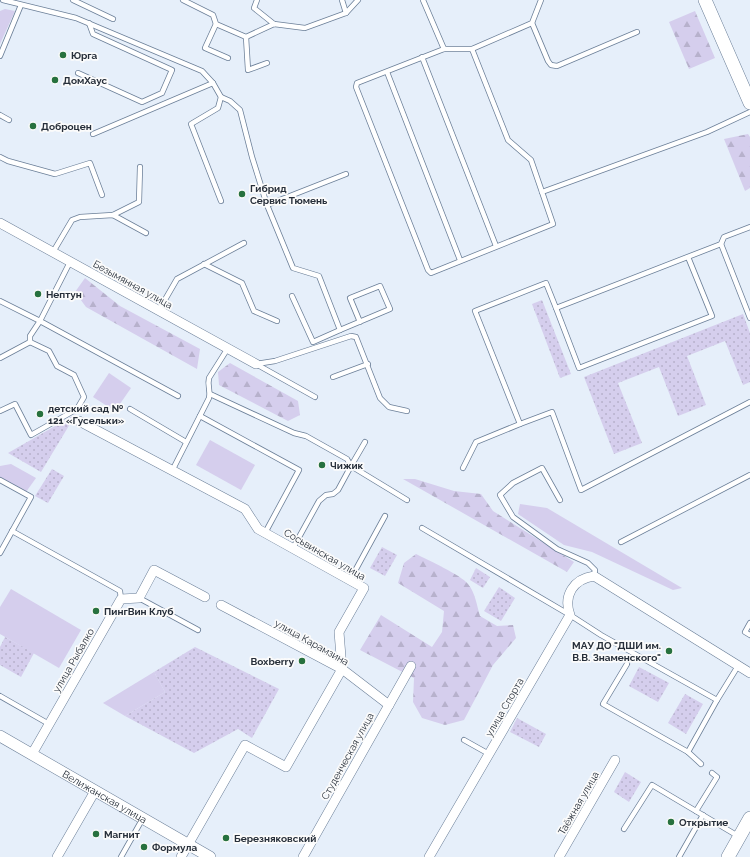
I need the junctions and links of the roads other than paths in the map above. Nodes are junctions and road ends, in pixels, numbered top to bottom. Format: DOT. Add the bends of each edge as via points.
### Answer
graph roads {
  1 [pos="3,0"];
  2 [pos="73,0"];
  3 [pos="183,0"];
  4 [pos="257,0"];
  5 [pos="342,0"];
  6 [pos="358,0"];
  7 [pos="423,0"];
  8 [pos="541,0"];
  9 [pos="705,0"];
  10 [pos="21,5"];
  11 [pos="346,13"];
  12 [pos="113,18"];
  13 [pos="89,23"];
  14 [pos="532,23"];
  15 [pos="216,24"];
  16 [pos="274,24"];
  17 [pos="637,32"];
  18 [pos="246,37"];
  19 [pos="444,49"];
  20 [pos="472,49"];
  21 [pos="0,56"];
  22 [pos="422,57"];
  23 [pos="228,58"];
  24 [pos="267,63"];
  25 [pos="387,72"];
  26 [pos="78,73"];
  27 [pos="213,83"];
  28 [pos="222,97"];
  29 [pos="750,103"];
  30 [pos="750,112"];
  31 [pos="0,115"];
  32 [pos="9,120"];
  33 [pos="93,134"];
  34 [pos="0,157"];
  35 [pos="140,167"];
  36 [pos="346,174"];
  37 [pos="542,192"];
  38 [pos="102,195"];
  39 [pos="220,201"];
  40 [pos="267,205"];
  41 [pos="112,215"];
  42 [pos="0,223"];
  43 [pos="750,227"];
  44 [pos="146,233"];
  45 [pos="244,243"];
  46 [pos="721,244"];
  47 [pos="496,246"];
  48 [pos="53,252"];
  49 [pos="688,257"];
  50 [pos="460,260"];
  51 [pos="70,262"];
  52 [pos="204,264"];
  53 [pos="292,296"];
  54 [pos="0,301"];
  55 [pos="556,308"];
  56 [pos="159,310"];
  57 [pos="750,318"];
  58 [pos="40,321"];
  59 [pos="277,321"];
  60 [pos="360,322"];
  61 [pos="340,330"];
  62 [pos="30,342"];
  63 [pos="228,348"];
  64 [pos="0,358"];
  65 [pos="256,364"];
  66 [pos="368,364"];
  67 [pos="333,377"];
  68 [pos="210,394"];
  69 [pos="178,396"];
  70 [pos="315,397"];
  71 [pos="750,402"];
  72 [pos="130,409"];
  73 [pos="0,411"];
  74 [pos="407,412"];
  75 [pos="200,416"];
  76 [pos="79,421"];
  77 [pos="520,424"];
  78 [pos="186,442"];
  79 [pos="365,442"];
  80 [pos="351,466"];
  81 [pos="463,468"];
  82 [pos="172,471"];
  83 [pos="750,475"];
  84 [pos="0,480"];
  85 [pos="407,500"];
  86 [pos="560,500"];
  87 [pos="384,516"];
  88 [pos="422,528"];
  89 [pos="12,532"];
  90 [pos="265,533"];
  91 [pos="621,542"];
  92 [pos="293,548"];
  93 [pos="0,553"];
  94 [pos="594,576"];
  95 [pos="350,580"];
  96 [pos="205,597"];
  97 [pos="139,598"];
  98 [pos="121,600"];
  99 [pos="221,605"];
  100 [pos="570,615"];
  101 [pos="750,622"];
  102 [pos="198,630"];
  103 [pos="750,635"];
  104 [pos="627,664"];
  105 [pos="411,666"];
  106 [pos="738,666"];
  107 [pos="342,669"];
  108 [pos="750,673"];
  109 [pos="0,696"];
  110 [pos="717,700"];
  111 [pos="389,705"];
  112 [pos="49,724"];
  113 [pos="0,736"];
  114 [pos="464,740"];
  115 [pos="688,752"];
  116 [pos="32,754"];
  117 [pos="489,754"];
  118 [pos="615,760"];
  119 [pos="701,764"];
  120 [pos="712,773"];
  121 [pos="95,791"];
  122 [pos="696,811"];
  123 [pos="703,815"];
  124 [pos="143,818"];
  125 [pos="750,818"];
  126 [pos="624,829"];
  127 [pos="739,837"];
  128 [pos="189,844"];
  129 [pos="57,857"];
  130 [pos="121,857"];
  131 [pos="181,857"];
  132 [pos="210,857"];
  133 [pos="303,857"];
  134 [pos="429,857"];
  135 [pos="559,857"];
  136 [pos="679,857"];
  137 [pos="728,857"];
  1 -- 10 [label="lane"];
  2 -- 12 [label="lane"];
  3 -- 15 [label="lane" via="213,15"];
  4 -- 16 [label="lane" via="254,8"];
  5 -- 11 [label="lane"];
  6 -- 11 [label="lane"];
  7 -- 19 [label="lane"];
  8 -- 14 [label="lane"];
  9 -- 29 [label="main road"];
  10 -- 13 [label="lane"];
  10 -- 21 [label="lane"];
  11 -- 16 [label="lane" via="305,28"];
  13 -- 26 [label="lane" via="93,34 172,70 162,93 142,102"];
  13 -- 27 [label="lane" via="202,71"];
  14 -- 17 [label="lane" via="548,61 551,65 557,66"];
  14 -- 20 [label="lane"];
  15 -- 18 [label="lane"];
  15 -- 23 [label="lane" via="205,48"];
  16 -- 18 [label="lane"];
  18 -- 24 [label="lane" via="248,70"];
  19 -- 20 [label="lane"];
  19 -- 22 [label="lane"];
  20 -- 37 [label="lane" via="508,140 531,160"];
  22 -- 25 [label="lane"];
  22 -- 47 [label="lane"];
  25 -- 50 [label="lane"];
  25 -- 50 [label="lane" via="360,80 356,87 428,270 431,273"];
  27 -- 28 [label="lane"];
  27 -- 33 [label="lane"];
  28 -- 39 [label="lane" via="218,108 191,124"];
  28 -- 40 [label="lane" via="240,110"];
  30 -- 37 [label="lane" via="707,132"];
  31 -- 32 [label="lane"];
  34 -- 38 [label="lane" via="56,174 90,163"];
  35 -- 41 [label="lane" via="139,202"];
  36 -- 40 [label="lane"];
  37 -- 47 [label="lane" via="553,224"];
  40 -- 61 [label="lane" via="293,268 319,276"];
  41 -- 44 [label="lane"];
  41 -- 48 [label="lane" via="76,218"];
  42 -- 48 [label="street, Безымянная улица"];
  43 -- 46 [label="lane" via="724,237"];
  45 -- 52 [label="lane"];
  46 -- 49 [label="lane"];
  46 -- 57 [label="lane"];
  47 -- 50 [label="lane"];
  48 -- 51 [label="street, Безымянная улица"];
  49 -- 55 [label="lane"];
  49 -- 55 [label="lane" via="712,316 585,366 579,368"];
  51 -- 56 [label="street, Безымянная улица"];
  51 -- 58 [label="lane"];
  52 -- 56 [label="lane" via="177,279"];
  52 -- 59 [label="lane" via="242,283 254,311"];
  53 -- 61 [label="lane" via="313,342"];
  54 -- 58 [label="lane"];
  55 -- 77 [label="lane" via="546,283 475,311"];
  56 -- 63 [label="street, Безымянная улица"];
  58 -- 62 [label="lane" via="30,336"];
  58 -- 69 [label="lane"];
  60 -- 60 [label="lane" via="390,309 380,286 350,298"];
  60 -- 61 [label="lane"];
  62 -- 64 [label="lane"];
  62 -- 73 [label="lane" via="49,351 57,366 74,375 84,397 77,409 30,435 15,404"];
  63 -- 65 [label="street, Безымянная улица"];
  63 -- 68 [label="lane" via="209,378"];
  65 -- 66 [label="lane" via="351,336 356,337"];
  65 -- 70 [label="lane"];
  66 -- 67 [label="lane"];
  66 -- 74 [label="lane" via="384,403"];
  68 -- 75 [label="lane"];
  68 -- 80 [label="lane" via="294,433 306,436 347,459"];
  71 -- 77 [label="lane" via="580,490 552,412"];
  72 -- 78 [label="lane"];
  75 -- 78 [label="lane"];
  75 -- 90 [label="lane" via="299,470"];
  76 -- 82 [label="street, Сосьвинская улица"];
  77 -- 81 [label="lane" via="476,442"];
  78 -- 82 [label="lane"];
  79 -- 80 [label="lane"];
  80 -- 85 [label="lane"];
  80 -- 92 [label="lane" via="338,490 319,501"];
  82 -- 90 [label="street, Сосьвинская улица" via="245,509 258,529"];
  83 -- 91 [label="lane"];
  84 -- 89 [label="lane" via="31,497"];
  86 -- 94 [label="lane" via="542,468 513,483 500,495 513,517 557,549 588,563 595,570"];
  87 -- 95 [label="lane"];
  88 -- 100 [label="lane"];
  89 -- 93 [label="lane"];
  89 -- 98 [label="lane" via="120,591"];
  90 -- 92 [label="street, Сосьвинская улица"];
  92 -- 95 [label="street, Сосьвинская улица"];
  94 -- 100 [label="street" via="578,581 571,589 568,605"];
  94 -- 106 [label="street"];
  95 -- 107 [label="street, Сосьвинская улица" via="364,588 338,632"];
  96 -- 97 [label="street" via="154,570"];
  97 -- 98 [label="street"];
  97 -- 102 [label="lane"];
  98 -- 112 [label="street, улица Рыбалко"];
  99 -- 107 [label="street, улица Карамзина"];
  100 -- 110 [label="lane"];
  100 -- 117 [label="street, улица Спорта"];
  101 -- 103 [label="lane" via="745,632"];
  104 -- 115 [label="lane" via="604,704"];
  105 -- 111 [label="street, Студенческая улица"];
  106 -- 108 [label="street"];
  106 -- 110 [label="lane"];
  107 -- 111 [label="street, улица Карамзина"];
  107 -- 128 [label="street" via="286,767 245,745"];
  109 -- 112 [label="lane"];
  110 -- 115 [label="lane"];
  111 -- 133 [label="street, Студенческая улица"];
  112 -- 116 [label="street, улица Рыбалко"];
  113 -- 116 [label="street, Велижанская улица"];
  114 -- 117 [label="lane"];
  115 -- 119 [label="lane"];
  116 -- 121 [label="street, Велижанская улица"];
  117 -- 134 [label="street, улица Спорта"];
  118 -- 135 [label="street, Таёжная улица"];
  120 -- 122 [label="lane" via="717,777"];
  121 -- 124 [label="street, Велижанская улица"];
  121 -- 129 [label="street"];
  122 -- 123 [label="lane"];
  122 -- 126 [label="lane" via="652,785"];
  123 -- 127 [label="lane"];
  123 -- 136 [label="lane"];
  124 -- 128 [label="street, Велижанская улица"];
  124 -- 130 [label="lane"];
  125 -- 127 [label="main road"];
  127 -- 137 [label="main road"];
  128 -- 131 [label="street"];
  128 -- 132 [label="street, Велижанская улица"];
}
